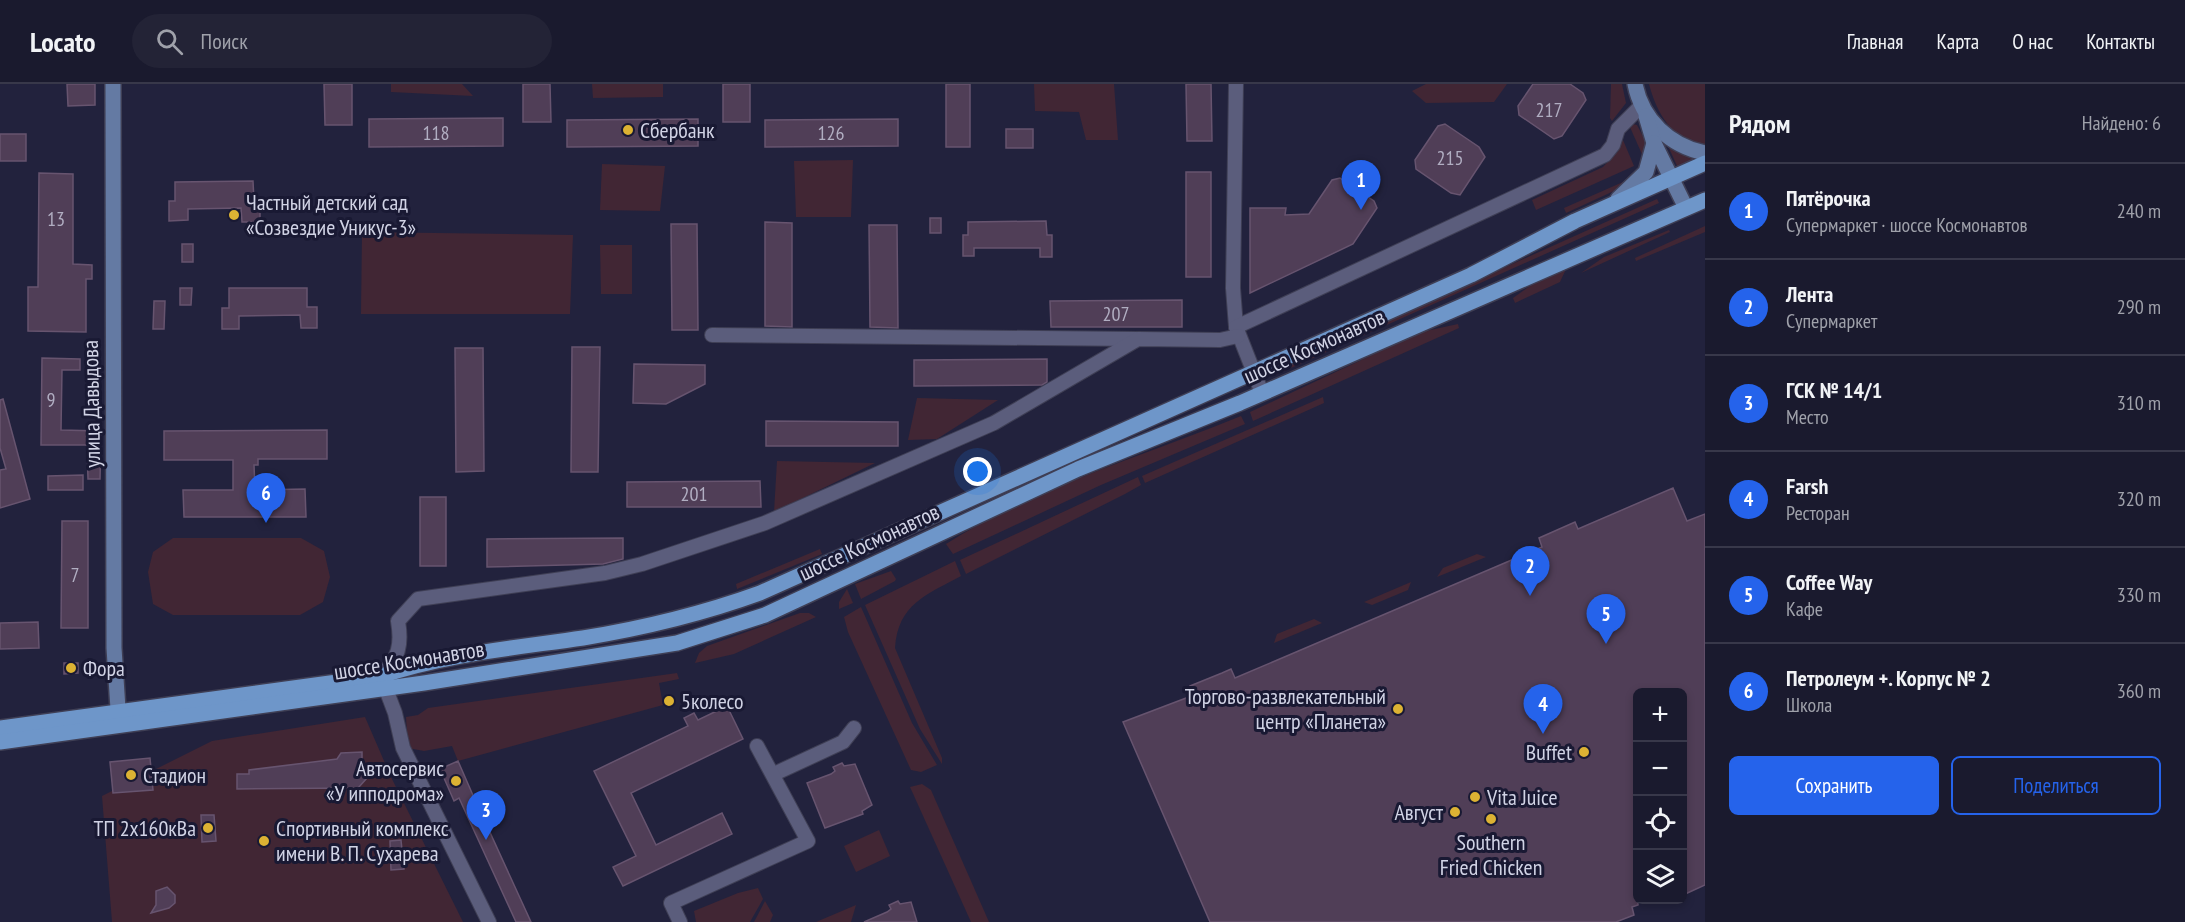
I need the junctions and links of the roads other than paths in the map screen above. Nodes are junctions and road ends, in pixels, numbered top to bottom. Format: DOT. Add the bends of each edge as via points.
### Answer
graph roads {
  1 [pos="113,84"];
  2 [pos="1236,84"];
  3 [pos="1635,84"];
  4 [pos="1643,110"];
  5 [pos="1654,143"];
  6 [pos="1705,153"];
  7 [pos="1705,163"];
  8 [pos="1672,178"];
  9 [pos="1705,200"];
  10 [pos="1610,206"];
  11 [pos="1686,208"];
  12 [pos="1237,331"];
  13 [pos="712,335"];
  14 [pos="1138,339"];
  15 [pos="1254,373"];
  16 [pos="1262,393"];
  17 [pos="382,682"];
  18 [pos="118,717"];
  19 [pos="0,728"];
  20 [pos="854,728"];
  21 [pos="0,742"];
  22 [pos="757,746"];
  23 [pos="774,774"];
  24 [pos="489,922"];
  25 [pos="680,922"];
  1 -- 18 [label="street, улица Давыдова" via="114,648"];
  2 -- 12 [label="street" via="1233,288"];
  3 -- 4 [label="street"];
  4 -- 5 [label="street"];
  4 -- 6 [label="street" via="1666,135 1686,149"];
  4 -- 12 [label="street, шоссе Космонавтов" via="1618,129 1605,155"];
  5 -- 8 [label="street"];
  5 -- 10 [label="street" via="1646,172"];
  7 -- 8 [label="main road, шоссе Космонавтов"];
  8 -- 10 [label="main road, шоссе Космонавтов"];
  8 -- 11 [label="street"];
  9 -- 11 [label="main road, шоссе Космонавтов"];
  10 -- 15 [label="main road, шоссе Космонавтов" via="1471,275"];
  11 -- 16 [label="main road, шоссе Космонавтов"];
  12 -- 14 [label="street, шоссе Космонавтов" via="1220,340"];
  12 -- 15 [label="street"];
  13 -- 14 [label="street"];
  14 -- 17 [label="street, шоссе Космонавтов" via="994,423 765,522 605,573 418,599 398,621 401,644"];
  15 -- 16 [label="street"];
  15 -- 17 [label="main road, шоссе Космонавтов" via="729,604 650,626 421,663"];
  16 -- 17 [label="main road, шоссе Космонавтов" via="1078,469 818,592 713,634 677,644"];
  17 -- 18 [label="main road, шоссе Космонавтов"];
  17 -- 24 [label="street" via="403,748"];
  18 -- 19 [label="main road, шоссе Космонавтов"];
  18 -- 21 [label="main road, шоссе Космонавтов"];
  20 -- 23 [label="street" via="843,742"];
  22 -- 23 [label="street"];
  23 -- 25 [label="street" via="808,841 672,903"];
}
